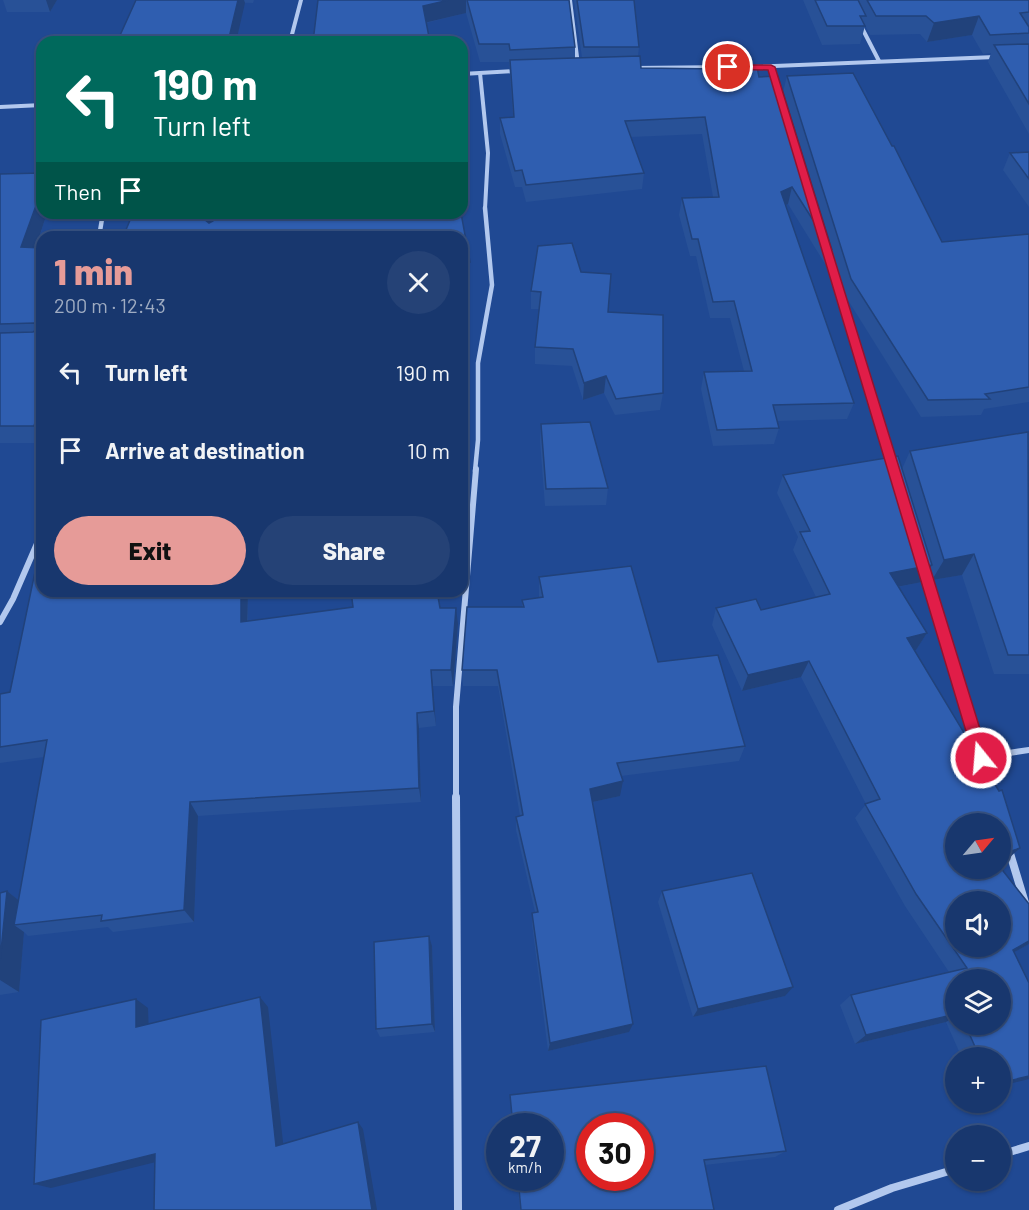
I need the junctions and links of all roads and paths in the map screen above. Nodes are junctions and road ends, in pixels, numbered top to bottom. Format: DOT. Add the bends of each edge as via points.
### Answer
graph roads {
  1 [pos="301,0"];
  2 [pos="570,0"];
  3 [pos="860,23"];
  4 [pos="292,36"];
  5 [pos="1006,57"];
  6 [pos="879,61"];
  7 [pos="737,67"];
  8 [pos="748,67"];
  9 [pos="771,67"];
  10 [pos="624,68"];
  11 [pos="568,69"];
  12 [pos="524,71"];
  13 [pos="480,73"];
  14 [pos="468,74"];
  15 [pos="778,90"];
  16 [pos="36,105"];
  17 [pos="0,107"];
  18 [pos="826,248"];
  19 [pos="895,474"];
  20 [pos="36,546"];
  21 [pos="468,561"];
  22 [pos="923,565"];
  23 [pos="465,597"];
  24 [pos="0,622"];
  25 [pos="1029,750"];
  26 [pos="981,758"];
  27 [pos="988,780"];
  28 [pos="1011,855"];
  29 [pos="1029,916"];
  30 [pos="1029,1146"];
  31 [pos="1011,1152"];
  32 [pos="945,1172"];
  33 [pos="458,1210"];
  34 [pos="838,1210"];
  1 -- 4 [label="street"];
  2 -- 11 [label="street" via="579,69"];
  3 -- 6 [label="street"];
  5 -- 6 [label="street"];
  6 -- 9 [label="street"];
  7 -- 10 [label="street"];
  8 -- 9 [label="street"];
  9 -- 15 [label="street"];
  12 -- 13 [label="street"];
  13 -- 14 [label="street"];
  13 -- 21 [label="street" via="488,153 484,204 492,285 478,363 478,440"];
  16 -- 17 [label="street"];
  18 -- 19 [label="street"];
  20 -- 24 [label="street"];
  22 -- 26 [label="street"];
  23 -- 33 [label="street" via="456,707"];
  25 -- 26 [label="street"];
  26 -- 27 [label="street"];
  28 -- 29 [label="street"];
  30 -- 31 [label="street"];
  32 -- 34 [label="street"];
}
